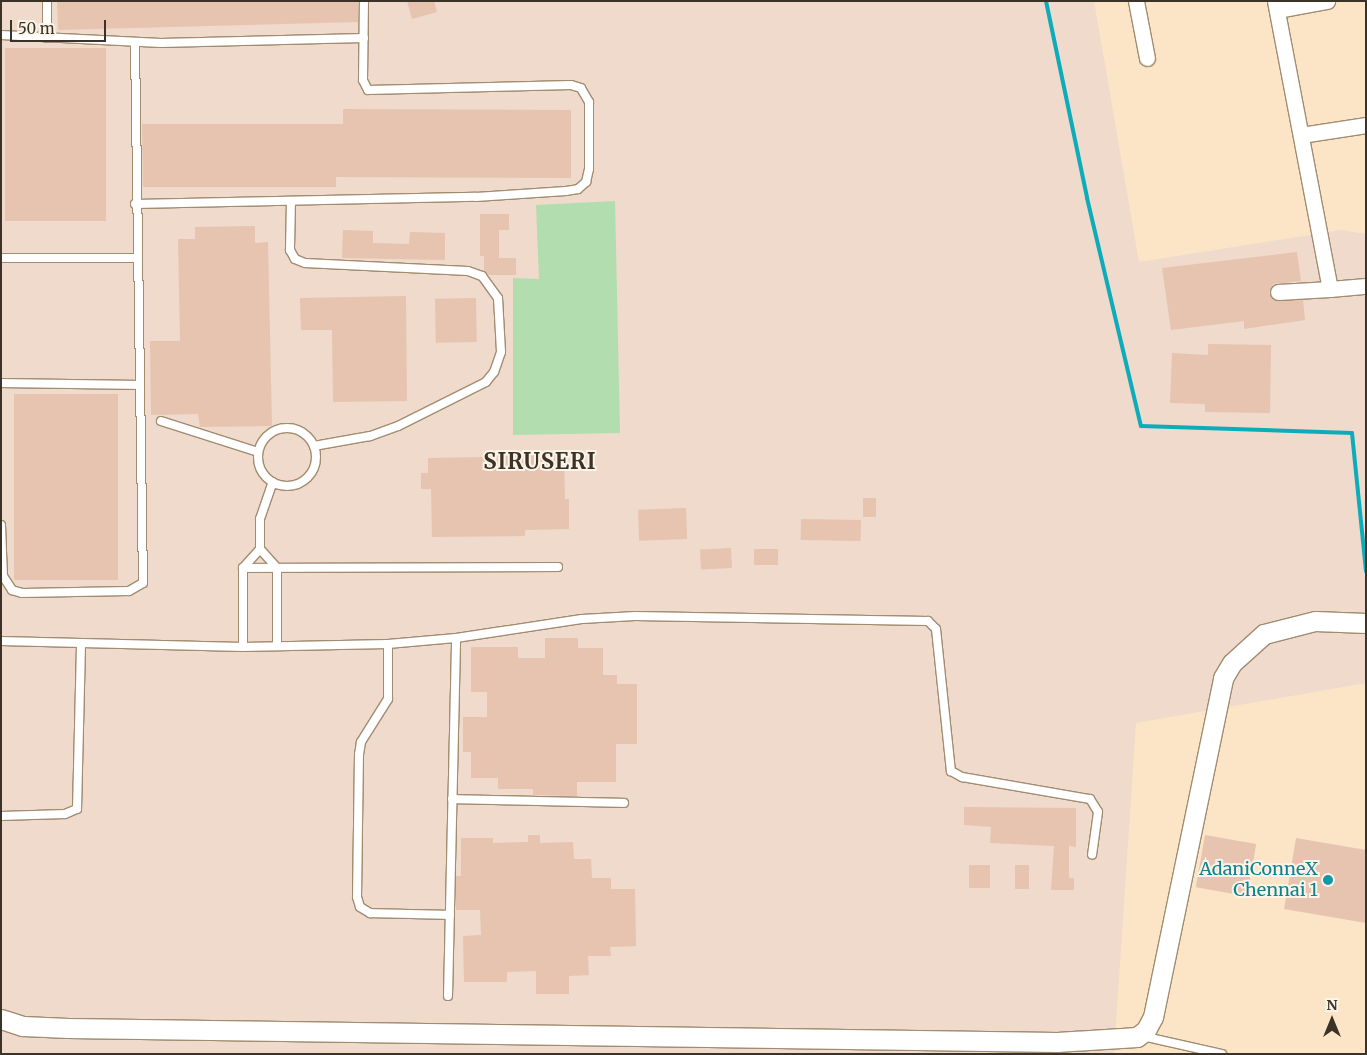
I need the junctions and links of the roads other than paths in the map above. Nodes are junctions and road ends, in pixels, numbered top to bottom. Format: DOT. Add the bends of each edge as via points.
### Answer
graph roads {
  1 [pos="47,1"];
  2 [pos="364,1"];
  3 [pos="1136,1"];
  4 [pos="1327,1"];
  5 [pos="1276,6"];
  6 [pos="1,35"];
  7 [pos="47,38"];
  8 [pos="364,38"];
  9 [pos="135,43"];
  10 [pos="1147,58"];
  11 [pos="1366,125"];
  12 [pos="1301,135"];
  13 [pos="291,201"];
  14 [pos="135,204"];
  15 [pos="1,258"];
  16 [pos="136,258"];
  17 [pos="1366,286"];
  18 [pos="1330,289"];
  19 [pos="1278,292"];
  20 [pos="1,383"];
  21 [pos="139,385"];
  22 [pos="161,421"];
  23 [pos="314,446"];
  24 [pos="258,452"];
  25 [pos="273,482"];
  26 [pos="1,525"];
  27 [pos="260,549"];
  28 [pos="558,567"];
  29 [pos="243,568"];
  30 [pos="277,568"];
  31 [pos="1366,624"];
  32 [pos="456,638"];
  33 [pos="1,641"];
  34 [pos="388,644"];
  35 [pos="81,645"];
  36 [pos="243,646"];
  37 [pos="277,646"];
  38 [pos="452,799"];
  39 [pos="624,803"];
  40 [pos="1,816"];
  41 [pos="1092,855"];
  42 [pos="450,915"];
  43 [pos="448,996"];
  44 [pos="1,1019"];
  45 [pos="1140,1035"];
  46 [pos="1222,1054"];
  1 -- 7 [label="lane"];
  2 -- 8 [label="lane"];
  3 -- 10 [label="street"];
  4 -- 5 [label="street"];
  5 -- 12 [label="street"];
  6 -- 7 [label="lane"];
  7 -- 9 [label="lane"];
  8 -- 9 [label="lane"];
  8 -- 13 [label="lane" via="364,86 374,92 571,85 581,88 589,102 589,170 586,182 578,189 566,191 486,197"];
  9 -- 14 [label="lane"];
  11 -- 12 [label="street"];
  12 -- 18 [label="street"];
  13 -- 14 [label="lane"];
  13 -- 23 [label="lane" via="290,250 295,259 305,263 468,270 482,276 498,298 501,352 494,372 486,382 398,426 370,436"];
  14 -- 16 [label="lane"];
  15 -- 16 [label="lane"];
  16 -- 21 [label="lane"];
  17 -- 18 [label="street"];
  18 -- 19 [label="street"];
  20 -- 21 [label="lane"];
  21 -- 26 [label="lane" via="143,583 129,591 12,590 3,576"];
  22 -- 24 [label="lane"];
  23 -- 24 [label="lane" via="302,432 283,428 266,437"];
  23 -- 25 [label="lane" via="315,465 305,480 287,486"];
  24 -- 25 [label="lane" via="262,473"];
  25 -- 27 [label="lane" via="260,519"];
  27 -- 29 [label="lane"];
  27 -- 30 [label="lane"];
  28 -- 30 [label="lane"];
  29 -- 30 [label="lane"];
  29 -- 36 [label="lane"];
  30 -- 37 [label="lane"];
  31 -- 45 [label="street" via="1315,621 1264,634 1246,649 1223,678 1153,1017"];
  32 -- 34 [label="lane"];
  32 -- 38 [label="lane"];
  32 -- 41 [label="lane" via="612,616 928,621 936,629 951,772 962,777 1090,799 1098,812"];
  33 -- 35 [label="lane"];
  34 -- 37 [label="lane"];
  34 -- 42 [label="lane" via="388,699 361,742 359,754 357,898 360,908 370,913"];
  35 -- 36 [label="lane"];
  35 -- 40 [label="lane" via="77,809 65,814"];
  36 -- 37 [label="lane"];
  38 -- 39 [label="lane"];
  38 -- 42 [label="lane"];
  42 -- 43 [label="lane"];
  44 -- 45 [label="street" via="23,1026 50,1028 1057,1042 1121,1040"];
  45 -- 46 [label="lane"];
}
